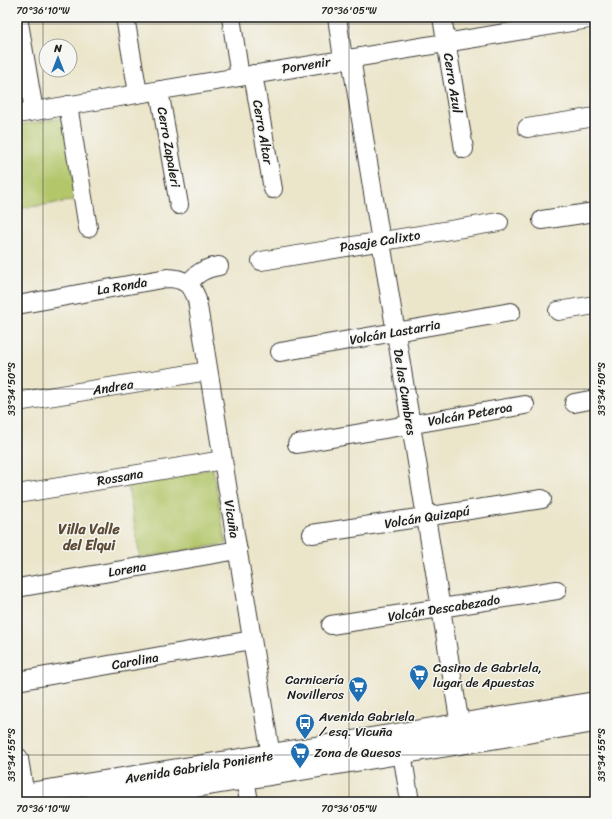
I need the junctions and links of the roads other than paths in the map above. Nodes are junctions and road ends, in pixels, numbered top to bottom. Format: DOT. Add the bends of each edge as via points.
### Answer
graph roads {
  1 [pos="18,17"];
  2 [pos="125,17"];
  3 [pos="231,17"];
  4 [pos="337,17"];
  5 [pos="442,17"];
  6 [pos="595,18"];
  7 [pos="536,22"];
  8 [pos="446,42"];
  9 [pos="347,59"];
  10 [pos="247,75"];
  11 [pos="160,90"];
  12 [pos="138,93"];
  13 [pos="68,105"];
  14 [pos="26,112"];
  15 [pos="595,118"];
  16 [pos="527,128"];
  17 [pos="464,149"];
  18 [pos="273,190"];
  19 [pos="179,205"];
  20 [pos="595,212"];
  21 [pos="542,220"];
  22 [pos="499,222"];
  23 [pos="88,228"];
  24 [pos="380,241"];
  25 [pos="261,261"];
  26 [pos="219,266"];
  27 [pos="188,284"];
  28 [pos="17,305"];
  29 [pos="595,305"];
  30 [pos="558,311"];
  31 [pos="511,312"];
  32 [pos="396,332"];
  33 [pos="280,352"];
  34 [pos="208,371"];
  35 [pos="595,399"];
  36 [pos="17,402"];
  37 [pos="574,403"];
  38 [pos="525,405"];
  39 [pos="410,424"];
  40 [pos="297,444"];
  41 [pos="223,460"];
  42 [pos="17,494"];
  43 [pos="542,499"];
  44 [pos="426,517"];
  45 [pos="312,534"];
  46 [pos="238,550"];
  47 [pos="17,588"];
  48 [pos="558,590"];
  49 [pos="441,608"];
  50 [pos="331,625"];
  51 [pos="252,640"];
  52 [pos="17,681"];
  53 [pos="595,703"];
  54 [pos="595,722"];
  55 [pos="460,725"];
  56 [pos="402,753"];
  57 [pos="271,756"];
  58 [pos="17,759"];
  59 [pos="245,778"];
  60 [pos="148,790"];
  61 [pos="21,798"];
  62 [pos="97,802"];
  63 [pos="249,802"];
  64 [pos="410,802"];
  1 -- 14 [label="street"];
  2 -- 12 [label="street"];
  3 -- 10 [label="street, Cerro Altar"];
  4 -- 9 [label="street, De las Cumbres"];
  5 -- 8 [label="street, Cerro Azul"];
  6 -- 7 [label="street, Porvenir"];
  7 -- 8 [label="street, Porvenir"];
  8 -- 9 [label="street, Porvenir"];
  8 -- 17 [label="street, Cerro Azul"];
  9 -- 10 [label="street, Porvenir"];
  9 -- 24 [label="street, De las Cumbres"];
  10 -- 11 [label="street, Porvenir"];
  10 -- 18 [label="street, Cerro Altar"];
  11 -- 12 [label="street, Porvenir"];
  11 -- 19 [label="street, Cerro Zapaleri"];
  12 -- 13 [label="street, Porvenir"];
  13 -- 14 [label="street, Porvenir"];
  13 -- 23 [label="street"];
  15 -- 16 [label="street"];
  20 -- 21 [label="street"];
  22 -- 24 [label="street, Pasaje Calixto"];
  24 -- 25 [label="street, Pasaje Calixto"];
  24 -- 32 [label="street, De las Cumbres"];
  26 -- 27 [label="street" via="200,272"];
  27 -- 28 [label="street, La Ronda" via="182,280 167,278"];
  27 -- 34 [label="street, Vicuña" via="195,294"];
  29 -- 30 [label="street"];
  31 -- 32 [label="street, Volcán Lastarria"];
  32 -- 33 [label="street, Volcán Lastarria"];
  32 -- 39 [label="street, De las Cumbres"];
  34 -- 36 [label="street, Andrea"];
  34 -- 41 [label="street, Vicuña"];
  35 -- 37 [label="street"];
  38 -- 39 [label="street, Volcán Peteroa"];
  39 -- 40 [label="street, Volcán Peteroa"];
  39 -- 44 [label="street, De las Cumbres"];
  41 -- 42 [label="street, Rossana"];
  41 -- 46 [label="street, Vicuña"];
  43 -- 44 [label="street, Volcán Quizapú"];
  44 -- 45 [label="street, Volcán Quizapú"];
  44 -- 49 [label="street, De las Cumbres"];
  46 -- 47 [label="street, Lorena"];
  46 -- 51 [label="street, Vicuña"];
  48 -- 49 [label="street, Volcán Descabezado"];
  49 -- 50 [label="street, Volcán Descabezado"];
  49 -- 55 [label="street, De las Cumbres"];
  51 -- 52 [label="street, Carolina"];
  51 -- 57 [label="street, Vicuña"];
  53 -- 55 [label="main road, Avenida Gabriela Poniente"];
  54 -- 56 [label="main road, Avenida Gabriela Poniente"];
  55 -- 57 [label="main road, Avenida Gabriela Poniente"];
  56 -- 59 [label="main road, Avenida Gabriela Poniente"];
  56 -- 64 [label="street"];
  57 -- 60 [label="main road, Avenida Gabriela Poniente"];
  58 -- 61 [label="main road"];
  59 -- 60 [label="main road, Avenida Gabriela Poniente"];
  59 -- 63 [label="street"];
  60 -- 61 [label="main road, Avenida Gabriela Poniente"];
  60 -- 62 [label="main road, Avenida Gabriela Poniente"];
}
